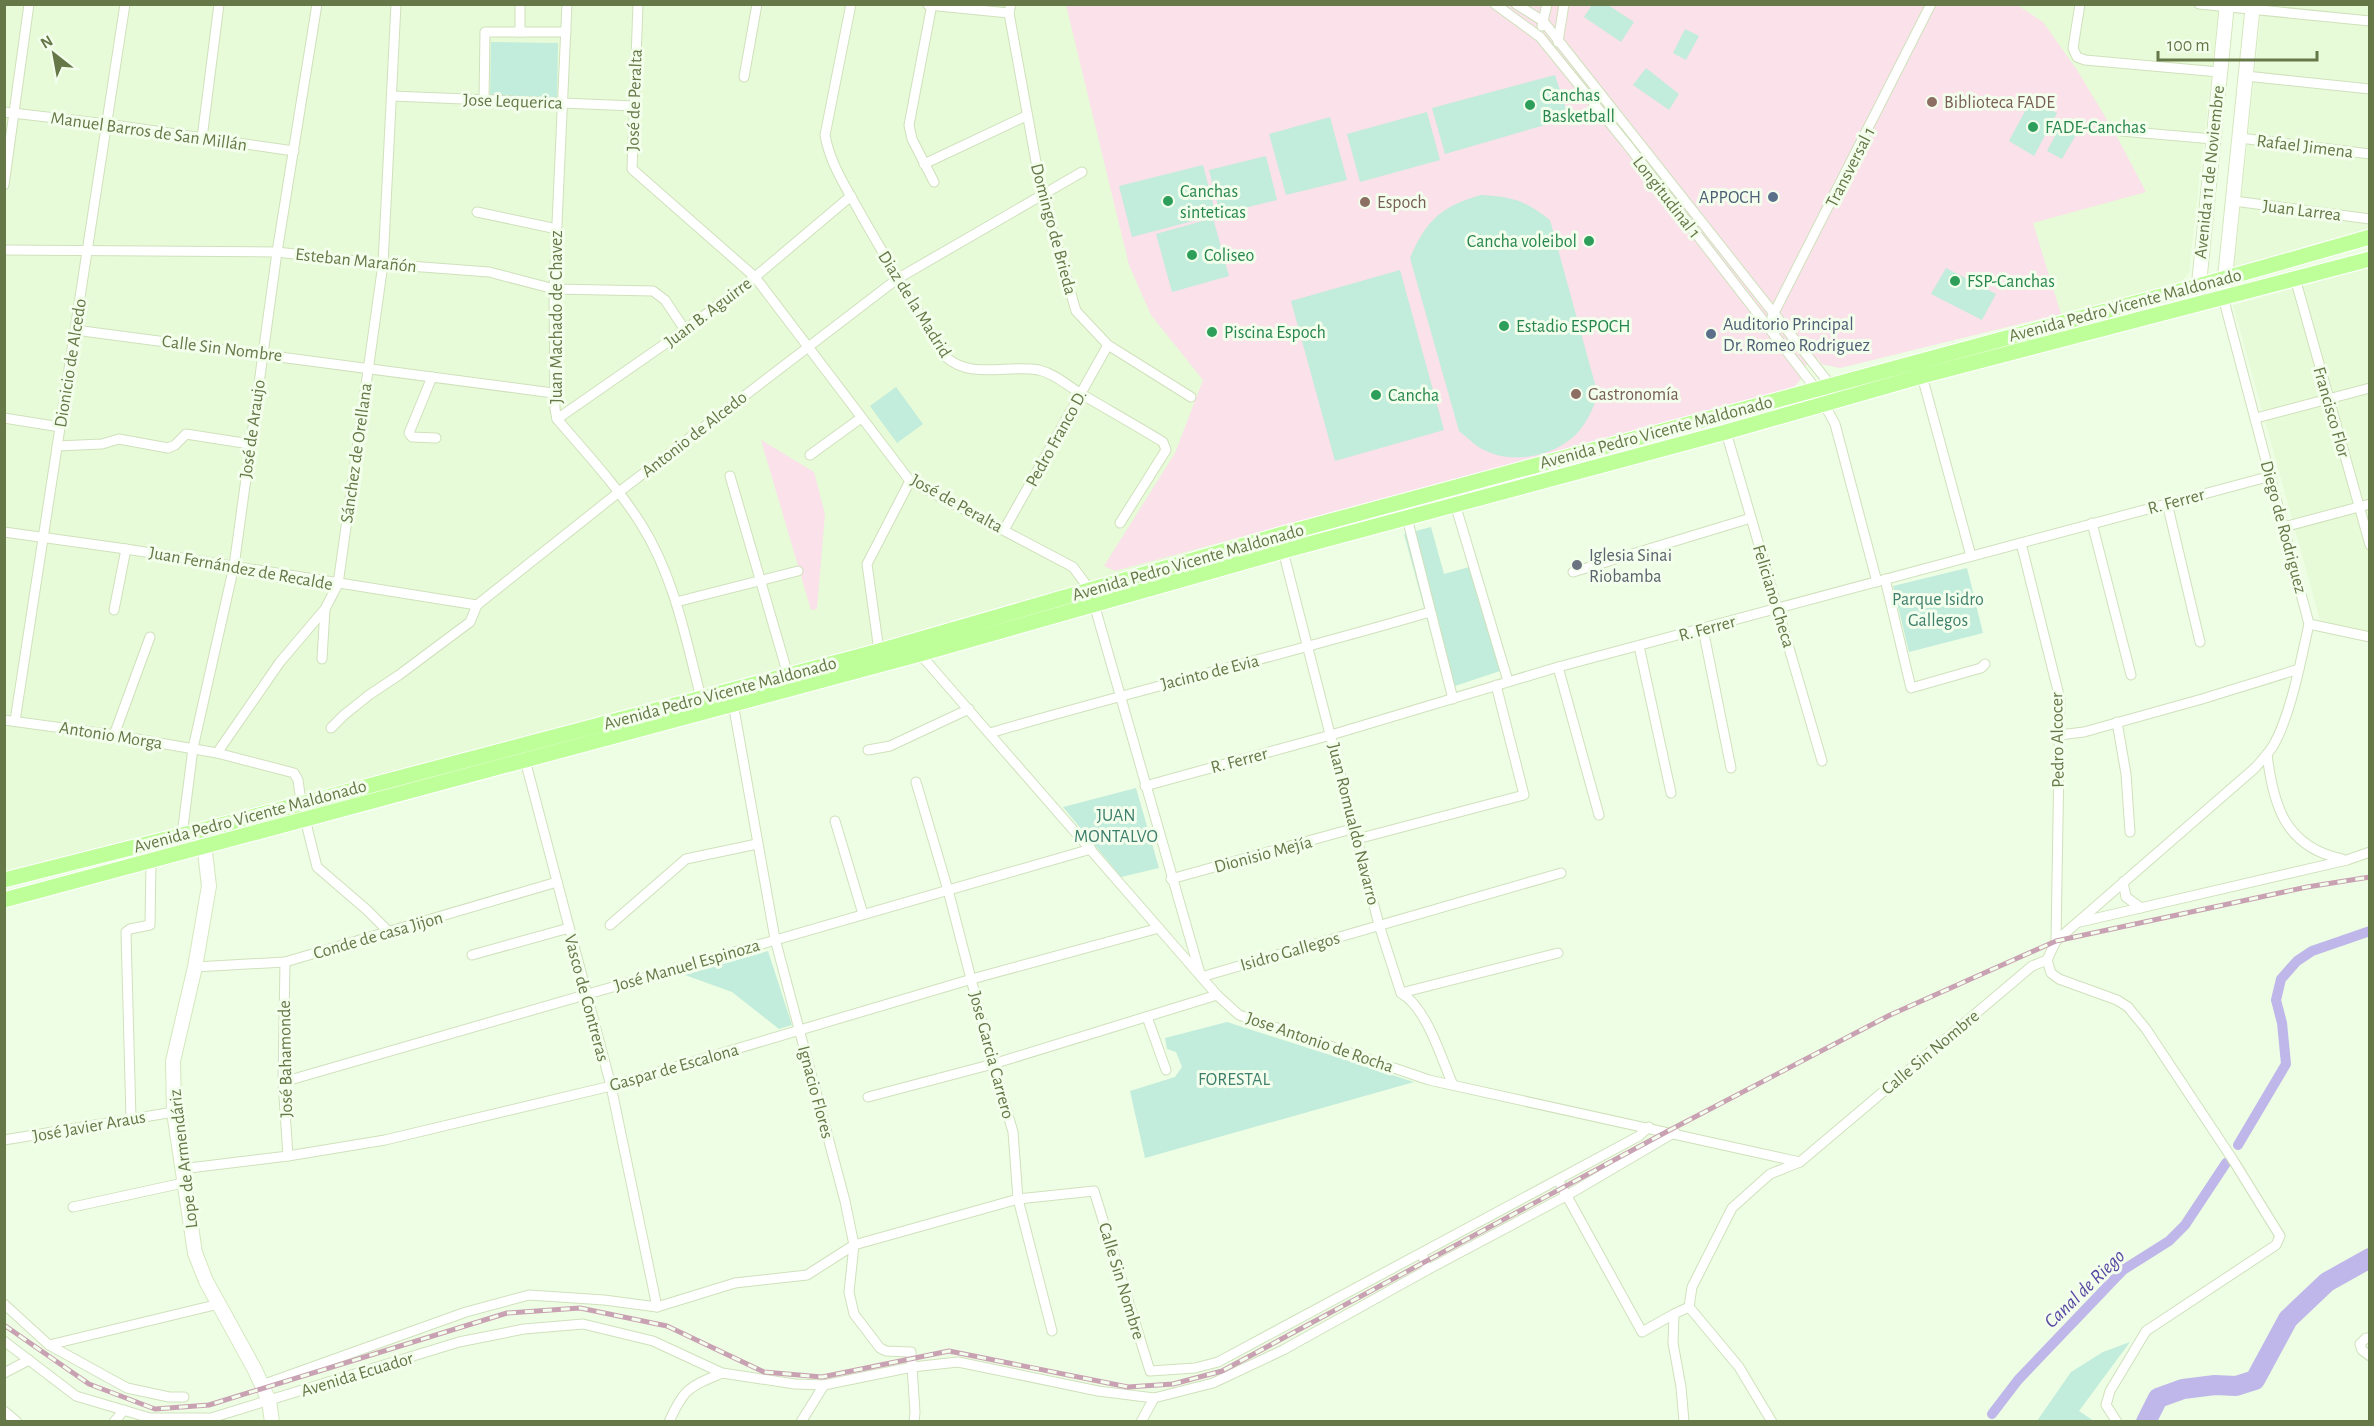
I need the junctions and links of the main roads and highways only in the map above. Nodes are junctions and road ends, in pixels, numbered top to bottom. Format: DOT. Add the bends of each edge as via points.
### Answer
graph roads {
  1 [pos="2370,237"];
  2 [pos="2369,260"];
  3 [pos="4,880"];
  4 [pos="4,900"];
  1 -- 3 [label="main road, Avenida Pedro Vicente Maldonado" via="1279,535 879,651"];
  2 -- 4 [label="main road, Avenida Pedro Vicente Maldonado" via="1922,376 920,654"];
}
